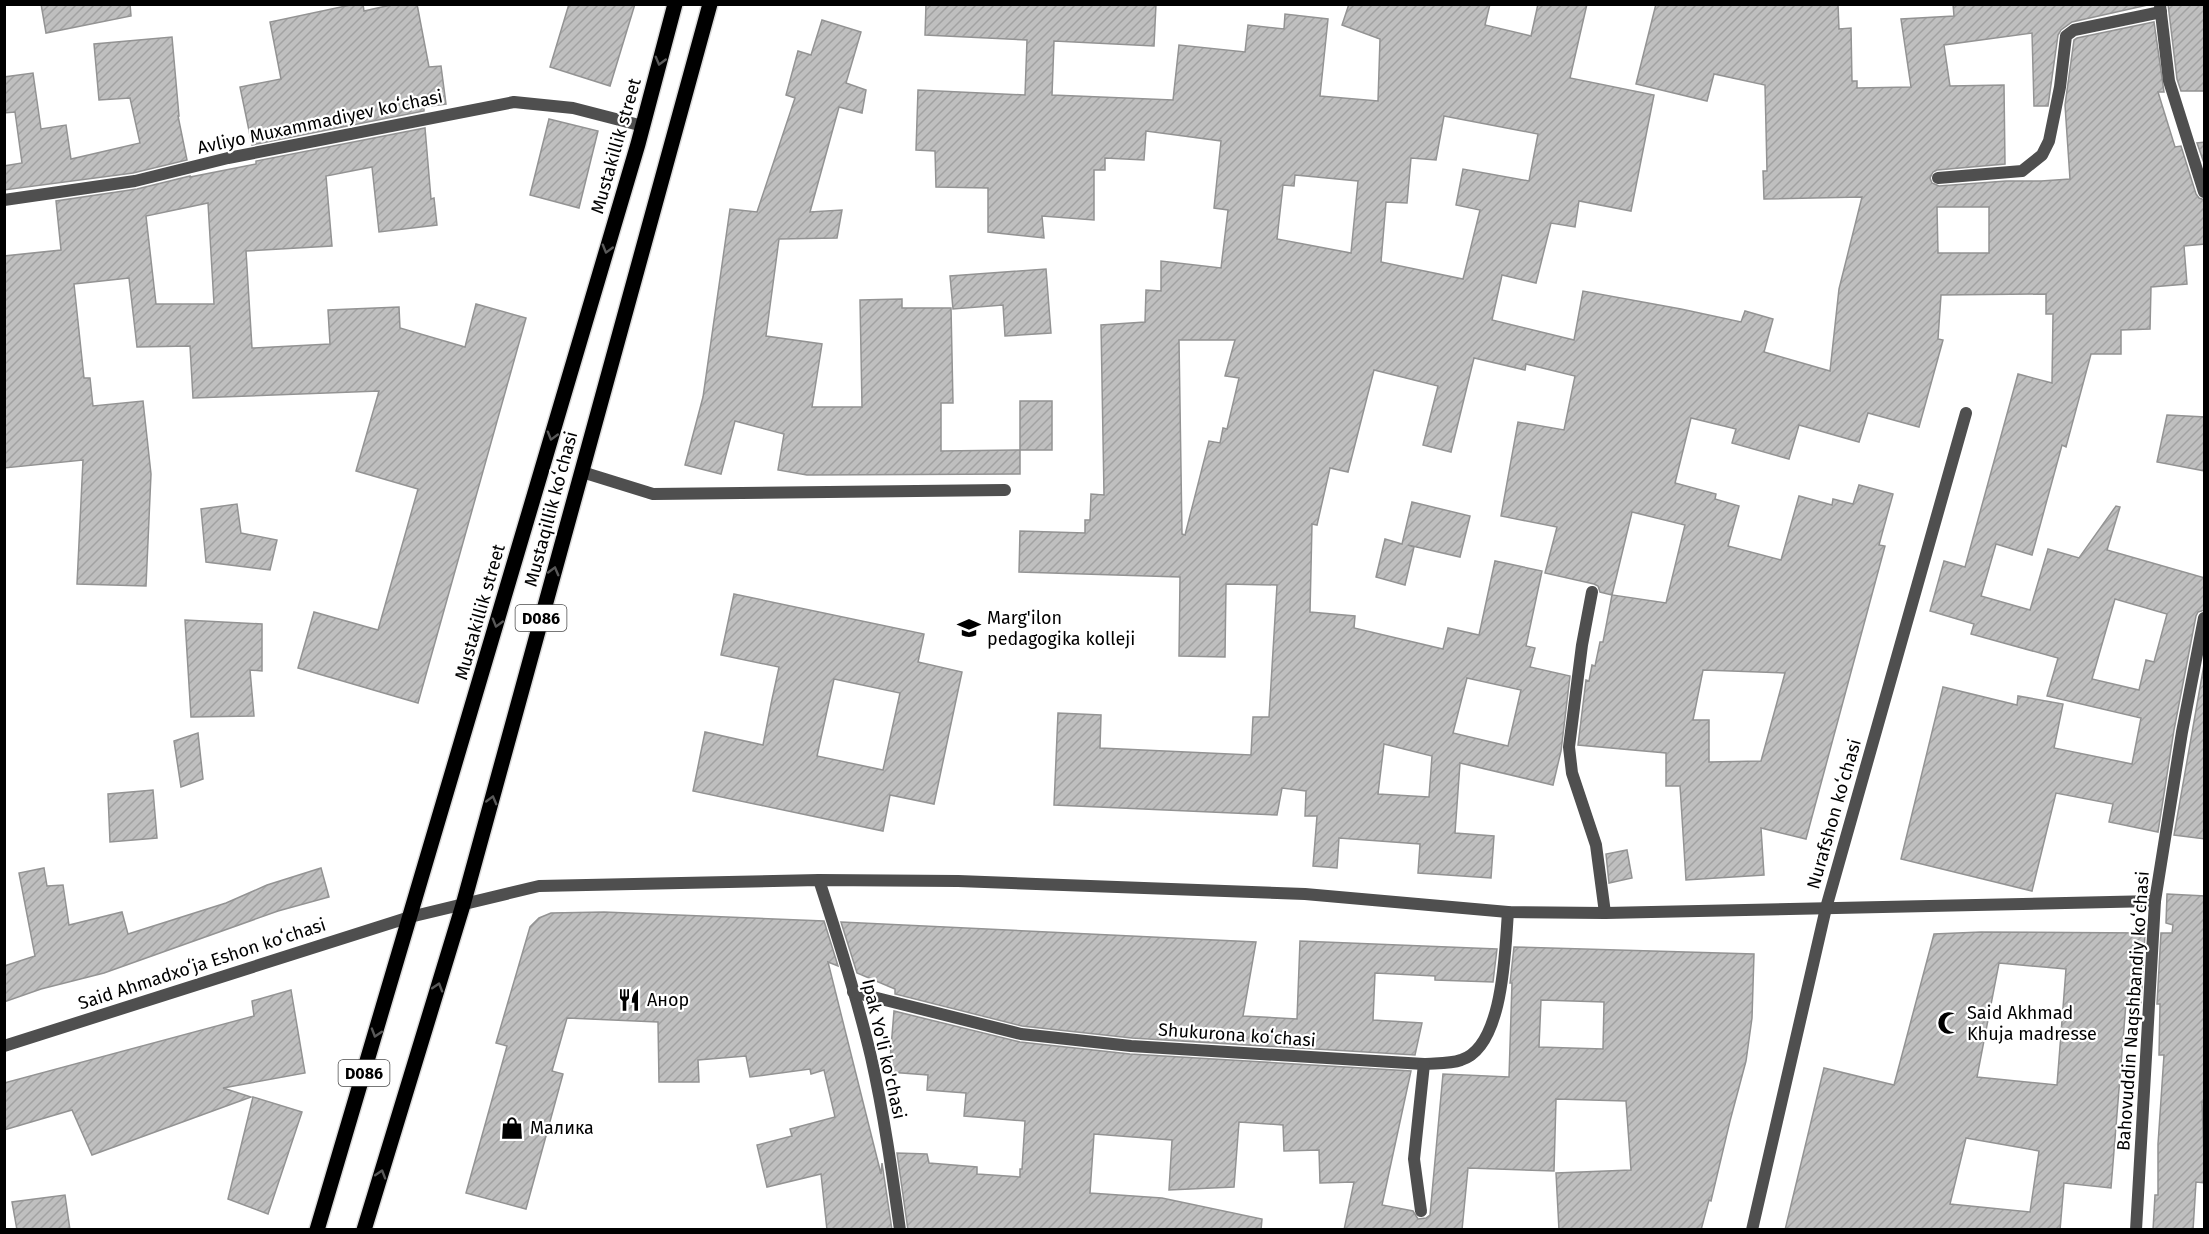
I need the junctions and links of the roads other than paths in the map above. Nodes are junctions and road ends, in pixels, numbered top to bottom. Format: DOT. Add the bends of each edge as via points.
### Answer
graph roads {
  1 [pos="675,4"];
  2 [pos="710,4"];
  3 [pos="2160,8"];
  4 [pos="642,126"];
  5 [pos="1938,178"];
  6 [pos="2205,192"];
  7 [pos="4,200"];
  8 [pos="1966,413"];
  9 [pos="582,472"];
  10 [pos="1005,490"];
  11 [pos="1592,592"];
  12 [pos="2205,618"];
  13 [pos="819,880"];
  14 [pos="2155,901"];
  15 [pos="463,905"];
  16 [pos="1826,908"];
  17 [pos="1508,912"];
  18 [pos="1605,913"];
  19 [pos="410,917"];
  20 [pos="853,992"];
  21 [pos="4,1046"];
  22 [pos="1424,1064"];
  23 [pos="1421,1211"];
  24 [pos="317,1230"];
  25 [pos="364,1230"];
  26 [pos="900,1230"];
  27 [pos="1752,1230"];
  28 [pos="2136,1230"];
  1 -- 4 [label="main road, Mustakillik street / D086, one-way"];
  2 -- 9 [label="main road, Mustaqillik koʻchasi / D086"];
  3 -- 5 [label="street" via="2074,30 2066,36 2049,141 2042,155 2022,171"];
  3 -- 6 [label="street" via="2169,81"];
  4 -- 7 [label="street, Avliyo Muxammadiyev koʻchasi" via="573,108 514,102 228,158 135,181"];
  4 -- 19 [label="main road, Mustakillik street / D086, one-way"];
  8 -- 16 [label="street, Nurafshon koʻchasi"];
  9 -- 10 [label="street" via="653,494"];
  15 -- 9 [label="main road, Mustaqillik koʻchasi / D086, one-way"];
  11 -- 18 [label="street" via="1569,747 1572,773 1596,845"];
  12 -- 14 [label="street, Bahovuddin Naqshbandiy koʻchasi"];
  13 -- 15 [label="street, Said Ahmadxoʻja Eshon koʻchasi" via="539,886"];
  13 -- 17 [label="street, Said Ahmadxoʻja Eshon koʻchasi" via="958,881 1305,894"];
  13 -- 20 [label="street, Ipak Yo'li ko'chasi"];
  14 -- 16 [label="street, Said Ahmadxoʻja Eshon koʻchasi"];
  14 -- 28 [label="street, Bahovuddin Naqshbandiy koʻchasi"];
  15 -- 19 [label="street, Said Ahmadxoʻja Eshon koʻchasi"];
  25 -- 15 [label="main road, Mustaqillik koʻchasi / D086, one-way"];
  16 -- 18 [label="street, Said Ahmadxoʻja Eshon koʻchasi"];
  16 -- 27 [label="street, Nurafshon koʻchasi"];
  17 -- 18 [label="street, Said Ahmadxoʻja Eshon koʻchasi"];
  17 -- 22 [label="street, Shukurona koʻchasi" via="1502,994 1478,1050 1462,1060"];
  19 -- 21 [label="street, Said Ahmadxoʻja Eshon koʻchasi"];
  19 -- 24 [label="main road, Mustakillik street / D086, one-way"];
  20 -- 22 [label="street, Shukurona koʻchasi" via="1021,1034 1131,1046"];
  20 -- 26 [label="street, Ipak Yo'li ko'chasi" via="871,1056"];
  22 -- 23 [label="street" via="1414,1159"];
}
